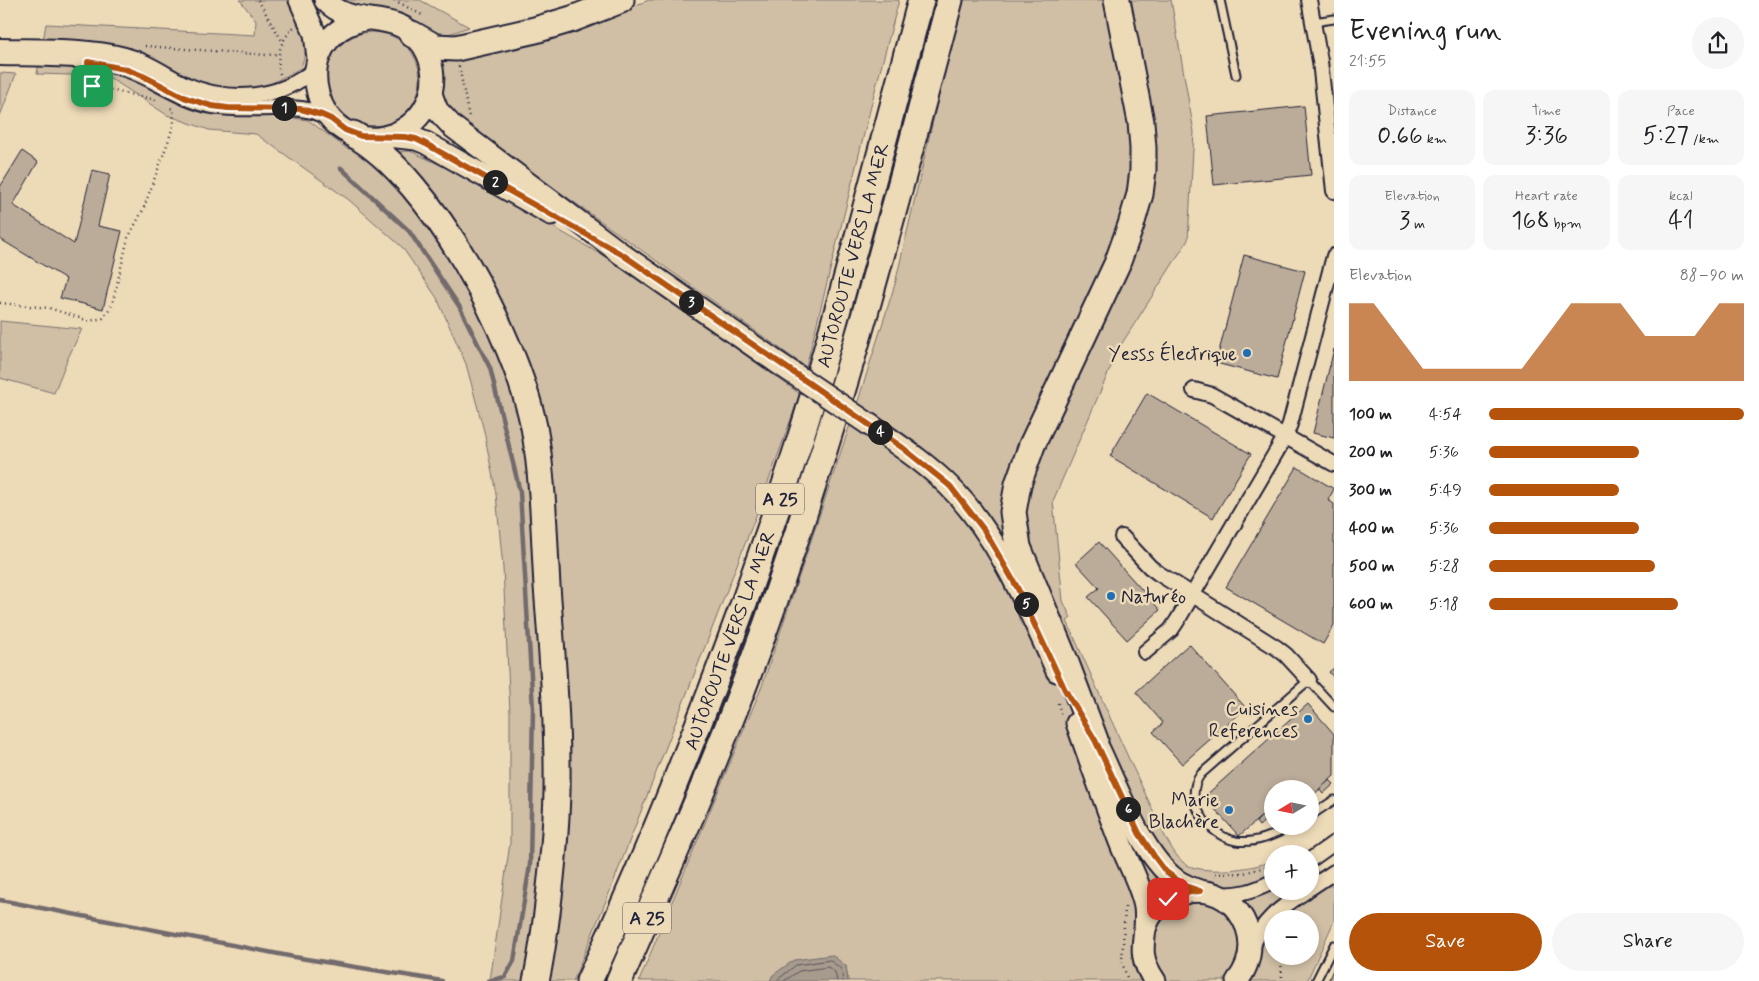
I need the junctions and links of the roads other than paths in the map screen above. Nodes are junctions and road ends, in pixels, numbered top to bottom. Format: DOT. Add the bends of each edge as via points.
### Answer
graph roads {
  1 [pos="300,0"];
  2 [pos="325,0"];
  3 [pos="621,0"];
  4 [pos="921,0"];
  5 [pos="950,0"];
  6 [pos="1117,0"];
  7 [pos="1220,0"];
  8 [pos="1309,0"];
  9 [pos="368,19"];
  10 [pos="1334,19"];
  11 [pos="1313,22"];
  12 [pos="420,26"];
  13 [pos="0,46"];
  14 [pos="0,58"];
  15 [pos="317,63"];
  16 [pos="1236,75"];
  17 [pos="431,94"];
  18 [pos="331,119"];
  19 [pos="353,134"];
  20 [pos="388,136"];
  21 [pos="1334,191"];
  22 [pos="623,255"];
  23 [pos="1334,256"];
  24 [pos="1194,390"];
  25 [pos="1285,437"];
  26 [pos="1334,464"];
  27 [pos="1122,538"];
  28 [pos="1193,595"];
  29 [pos="1145,652"];
  30 [pos="1309,680"];
  31 [pos="1065,690"];
  32 [pos="1334,707"];
  33 [pos="1095,740"];
  34 [pos="1334,800"];
  35 [pos="1319,810"];
  36 [pos="1271,835"];
  37 [pos="1334,844"];
  38 [pos="1319,854"];
  39 [pos="1334,872"];
  40 [pos="1319,882"];
  41 [pos="1207,886"];
  42 [pos="1264,886"];
  43 [pos="1294,900"];
  44 [pos="1144,931"];
  45 [pos="1334,945"];
  46 [pos="1250,954"];
  47 [pos="536,981"];
  48 [pos="589,981"];
  49 [pos="619,981"];
  50 [pos="1155,981"];
  51 [pos="1238,981"];
  52 [pos="1316,981"];
  1 -- 15 [label="main road" via="315,34"];
  2 -- 9 [label="main road" via="348,15"];
  3 -- 12 [label="highway" via="535,30 456,48 435,48"];
  4 -- 48 [label="highway, AUTOROUTE VERS LA MER / A 25" via="832,330 782,492 725,655 678,776"];
  5 -- 49 [label="highway, A 25" via="862,326 771,612 730,721"];
  6 -- 33 [label="highway" via="1141,122 1143,162 1140,194 1116,264 1032,445 1018,484 1014,512 1018,547"];
  7 -- 16 [label="lane"];
  8 -- 11 [label="street"];
  9 -- 12 [label="main road"];
  9 -- 15 [label="main road" via="350,24 334,35"];
  10 -- 11 [label="lane"];
  11 -- 21 [label="street"];
  12 -- 17 [label="main road" via="433,76"];
  13 -- 15 [label="street" via="85,49 125,55 187,84 228,96 253,96 274,91 301,79"];
  14 -- 18 [label="street" via="88,62 125,69 186,98 212,106 301,109"];
  15 -- 18 [label="main road" via="317,96"];
  17 -- 20 [label="main road" via="424,110 412,124"];
  17 -- 22 [label="main road" via="437,110 453,127"];
  18 -- 19 [label="main road"];
  19 -- 20 [label="main road" via="370,138"];
  19 -- 47 [label="highway" via="374,147 396,168 421,196 457,248 505,340 534,426 557,752 556,833"];
  20 -- 22 [label="main road" via="416,139 428,144"];
  22 -- 31 [label="main road, bridge" via="870,425 950,486 984,530 1004,564"];
  23 -- 25 [label="street"];
  24 -- 25 [label="street" via="1212,394"];
  25 -- 26 [label="street"];
  25 -- 28 [label="street"];
  27 -- 28 [label="street" via="1150,567"];
  28 -- 29 [label="street" via="1171,630"];
  28 -- 30 [label="street" via="1277,648"];
  30 -- 32 [label="lane"];
  30 -- 36 [label="lane" via="1201,774 1194,787 1193,796 1200,814 1230,838 1250,841"];
  31 -- 33 [label="main road"];
  31 -- 44 [label="main road" via="1143,900"];
  33 -- 41 [label="main road" via="1139,833 1166,872 1185,886"];
  34 -- 35 [label="lane"];
  37 -- 38 [label="street"];
  39 -- 40 [label="street"];
  41 -- 42 [label="street" via="1237,895"];
  41 -- 44 [label="main road" via="1168,899 1153,914"];
  41 -- 46 [label="main road" via="1241,915 1250,938"];
  43 -- 46 [label="street" via="1266,921 1255,937"];
  44 -- 50 [label="main road" via="1144,958"];
  45 -- 52 [label="lane"];
  46 -- 51 [label="main road"];
}
